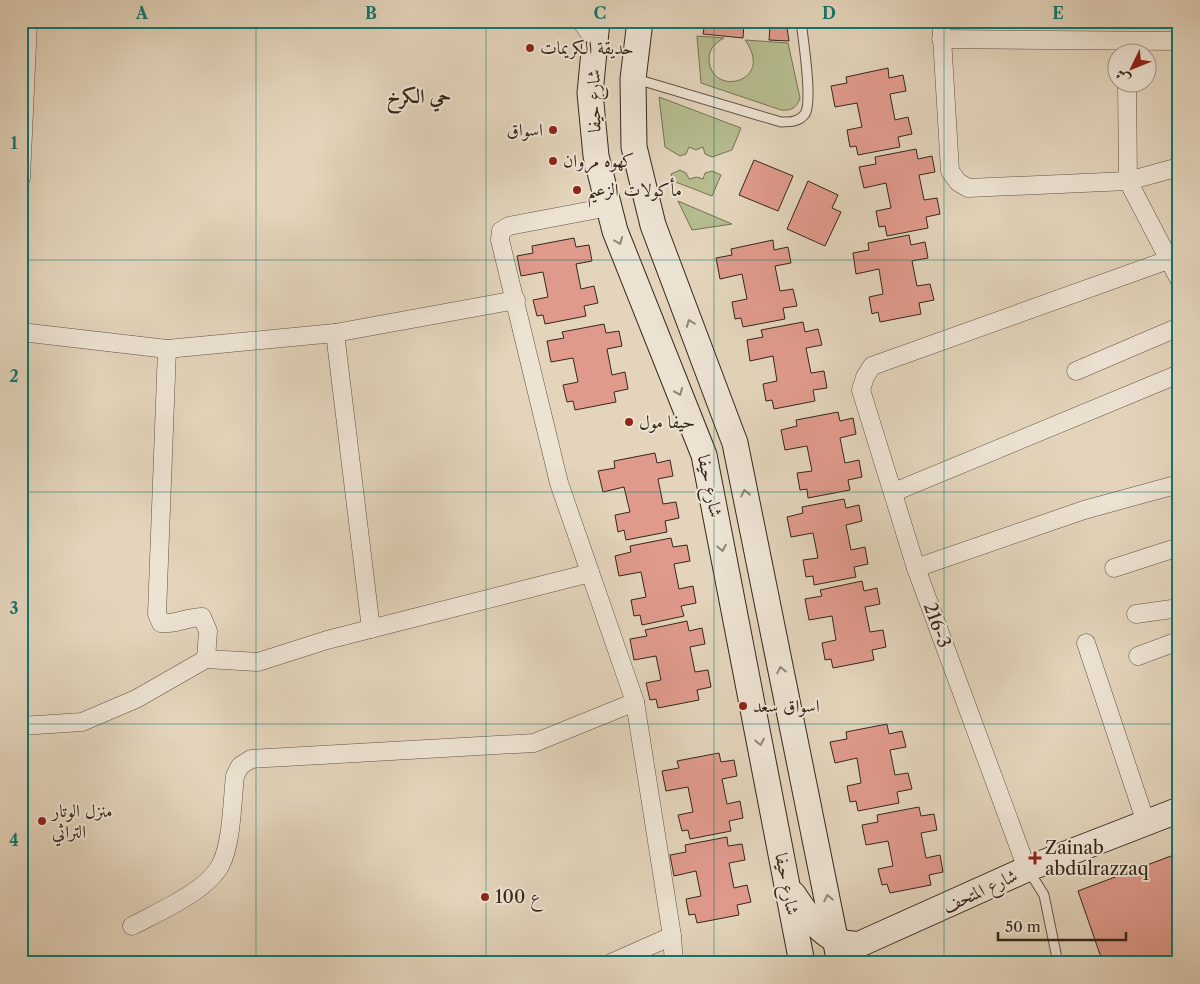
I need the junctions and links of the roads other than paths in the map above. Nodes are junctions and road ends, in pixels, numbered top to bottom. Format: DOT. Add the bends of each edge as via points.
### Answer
graph roads {
  1 [pos="28,21"];
  2 [pos="640,21"];
  3 [pos="801,21"];
  4 [pos="591,28"];
  5 [pos="941,30"];
  6 [pos="1179,41"];
  7 [pos="1158,43"];
  8 [pos="1108,45"];
  9 [pos="633,79"];
  10 [pos="1127,92"];
  11 [pos="1179,167"];
  12 [pos="21,178"];
  13 [pos="1128,181"];
  14 [pos="609,207"];
  15 [pos="1168,260"];
  16 [pos="1179,279"];
  17 [pos="516,300"];
  18 [pos="1179,327"];
  19 [pos="21,332"];
  20 [pos="335,333"];
  21 [pos="167,349"];
  22 [pos="1076,371"];
  23 [pos="1179,374"];
  24 [pos="1179,484"];
  25 [pos="894,492"];
  26 [pos="1179,547"];
  27 [pos="916,568"];
  28 [pos="1114,568"];
  29 [pos="590,574"];
  30 [pos="1179,608"];
  31 [pos="1136,614"];
  32 [pos="371,629"];
  33 [pos="1086,643"];
  34 [pos="1179,644"];
  35 [pos="1138,656"];
  36 [pos="206,659"];
  37 [pos="635,702"];
  38 [pos="21,726"];
  39 [pos="1179,810"];
  40 [pos="1146,823"];
  41 [pos="1027,869"];
  42 [pos="787,884"];
  43 [pos="132,926"];
  44 [pos="902,927"];
  45 [pos="672,936"];
  46 [pos="838,952"];
  47 [pos="611,963"];
  48 [pos="674,963"];
  49 [pos="802,963"];
  50 [pos="859,963"];
  51 [pos="1058,963"];
  1 -- 12 [label="street"];
  2 -- 9 [label="main road, شارع حيفا"];
  3 -- 9 [label="lane" via="809,100 805,114 795,122 781,122"];
  4 -- 14 [label="main road, شارع حيفا" via="590,93 596,156"];
  5 -- 8 [label="street"];
  5 -- 13 [label="street" via="950,171 958,182 968,188"];
  6 -- 7 [label="street"];
  46 -- 9 [label="main road, شارع حيفا, one-way" via="735,443 653,225 634,147"];
  10 -- 13 [label="street"];
  11 -- 13 [label="street"];
  13 -- 15 [label="street"];
  14 -- 17 [label="street" via="509,226 501,231 500,240"];
  14 -- 42 [label="main road, شارع حيفا, one-way" via="615,231 704,455"];
  15 -- 16 [label="street"];
  15 -- 25 [label="street, 216-3" via="872,366 861,390"];
  17 -- 20 [label="street"];
  17 -- 29 [label="street" via="559,483"];
  18 -- 22 [label="street"];
  19 -- 21 [label="street"];
  20 -- 21 [label="street"];
  20 -- 32 [label="street"];
  21 -- 36 [label="street" via="158,614 161,623 168,624 202,617 208,631"];
  23 -- 25 [label="street"];
  24 -- 27 [label="street" via="1084,510"];
  25 -- 27 [label="street, 216-3"];
  26 -- 28 [label="street"];
  27 -- 41 [label="street, 216-3"];
  29 -- 32 [label="street"];
  29 -- 37 [label="street"];
  30 -- 31 [label="street"];
  32 -- 36 [label="street" via="258,662"];
  33 -- 40 [label="street"];
  34 -- 35 [label="street"];
  36 -- 38 [label="street" via="136,699 82,722"];
  37 -- 43 [label="street" via="534,743 251,759 240,766 235,776 221,864 211,878 183,898"];
  37 -- 45 [label="street"];
  39 -- 40 [label="main road, شارع المتحف"];
  40 -- 41 [label="main road, شارع المتحف"];
  41 -- 44 [label="main road, شارع المتحف"];
  41 -- 51 [label="lane" via="1044,895"];
  42 -- 46 [label="main road"];
  42 -- 49 [label="main road, شارع حيفا"];
  44 -- 46 [label="main road, شارع المتحف" via="860,944 849,945"];
  44 -- 50 [label="main road"];
  45 -- 47 [label="street"];
  45 -- 48 [label="street"];
}
